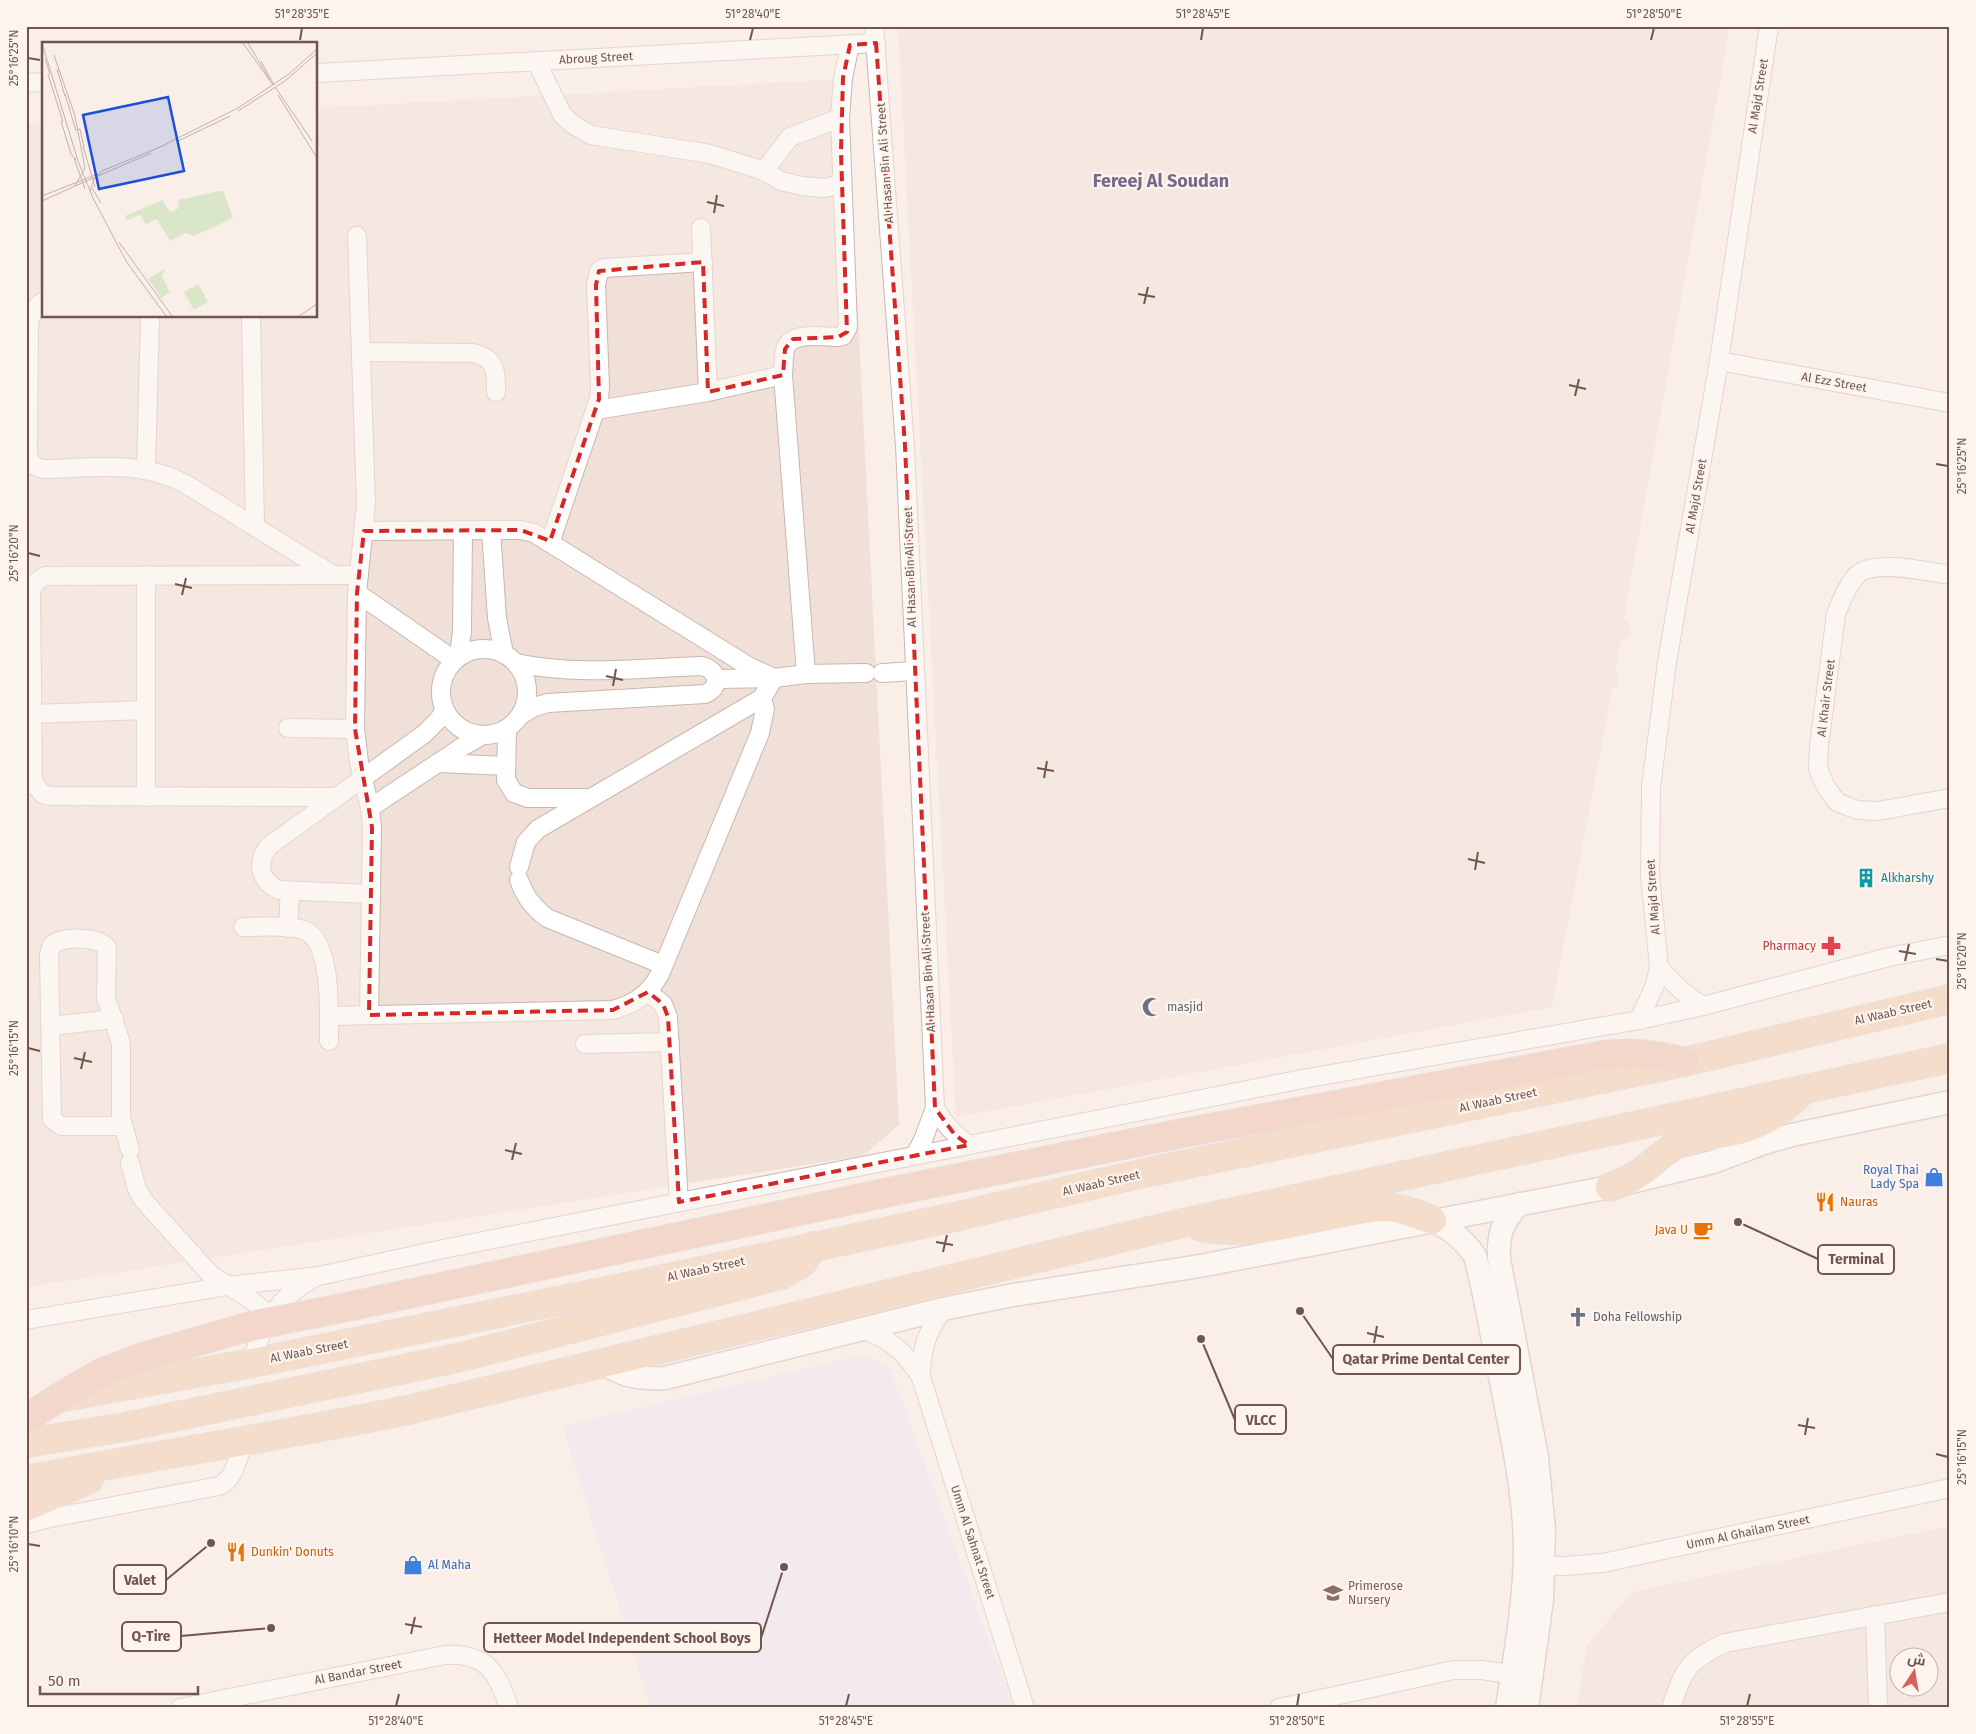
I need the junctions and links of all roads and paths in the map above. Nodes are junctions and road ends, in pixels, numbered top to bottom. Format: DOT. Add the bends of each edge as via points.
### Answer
graph roads {
  1 [pos="1769,26"];
  2 [pos="875,35"];
  3 [pos="850,45"];
  4 [pos="536,61"];
  5 [pos="318,73"];
  6 [pos="42,82"];
  7 [pos="26,83"];
  8 [pos="840,118"];
  9 [pos="764,171"];
  10 [pos="842,184"];
  11 [pos="701,228"];
  12 [pos="357,236"];
  13 [pos="702,262"];
  14 [pos="42,302"];
  15 [pos="150,318"];
  16 [pos="251,318"];
  17 [pos="361,352"];
  18 [pos="1719,361"];
  19 [pos="783,375"];
  20 [pos="496,392"];
  21 [pos="708,392"];
  22 [pos="1950,403"];
  23 [pos="596,410"];
  24 [pos="146,469"];
  25 [pos="255,527"];
  26 [pos="463,530"];
  27 [pos="491,530"];
  28 [pos="364,531"];
  29 [pos="550,543"];
  30 [pos="146,575"];
  31 [pos="333,575"];
  32 [pos="359,575"];
  33 [pos="1950,575"];
  34 [pos="357,593"];
  35 [pos="29,648"];
  36 [pos="457,658"];
  37 [pos="510,658"];
  38 [pos="914,671"];
  39 [pos="806,674"];
  40 [pos="774,678"];
  41 [pos="717,679"];
  42 [pos="762,698"];
  43 [pos="146,710"];
  44 [pos="444,711"];
  45 [pos="32,714"];
  46 [pos="521,715"];
  47 [pos="288,728"];
  48 [pos="355,729"];
  49 [pos="507,729"];
  50 [pos="482,736"];
  51 [pos="439,763"];
  52 [pos="506,766"];
  53 [pos="363,777"];
  54 [pos="146,796"];
  55 [pos="336,797"];
  56 [pos="592,798"];
  57 [pos="1950,798"];
  58 [pos="370,808"];
  59 [pos="290,891"];
  60 [pos="370,894"];
  61 [pos="243,927"];
  62 [pos="288,928"];
  63 [pos="1950,945"];
  64 [pos="663,965"];
  65 [pos="1659,967"];
  66 [pos="648,992"];
  67 [pos="1950,999"];
  68 [pos="1703,1006"];
  69 [pos="369,1015"];
  70 [pos="329,1016"];
  71 [pos="114,1020"];
  72 [pos="1639,1020"];
  73 [pos="51,1026"];
  74 [pos="329,1041"];
  75 [pos="670,1042"];
  76 [pos="585,1044"];
  77 [pos="1950,1058"];
  78 [pos="1684,1062"];
  79 [pos="1802,1092"];
  80 [pos="1950,1102"];
  81 [pos="935,1108"];
  82 [pos="123,1126"];
  83 [pos="970,1145"];
  84 [pos="915,1155"];
  85 [pos="1610,1187"];
  86 [pos="679,1202"];
  87 [pos="1519,1204"];
  88 [pos="1432,1220"];
  89 [pos="1183,1223"];
  90 [pos="814,1246"];
  91 [pos="319,1276"];
  92 [pos="227,1286"];
  93 [pos="942,1309"];
  94 [pos="270,1316"];
  95 [pos="26,1320"];
  96 [pos="863,1329"];
  97 [pos="252,1363"];
  98 [pos="601,1363"];
  99 [pos="921,1377"];
  100 [pos="27,1407"];
  101 [pos="245,1441"];
  102 [pos="26,1443"];
  103 [pos="131,1460"];
  104 [pos="26,1480"];
  105 [pos="1950,1488"];
  106 [pos="26,1507"];
  107 [pos="26,1524"];
  108 [pos="1534,1565"];
  109 [pos="1950,1602"];
  110 [pos="1875,1615"];
  111 [pos="1522,1676"];
  112 [pos="1339,1701"];
  113 [pos="180,1708"];
  114 [pos="509,1708"];
  115 [pos="1026,1708"];
  116 [pos="1279,1708"];
  117 [pos="1507,1708"];
  118 [pos="1527,1708"];
  119 [pos="1671,1708"];
  120 [pos="1878,1708"];
  1 -- 18 [label="street, Al Majd Street"];
  2 -- 3 [label="street, Abroug Street"];
  2 -- 38 [label="street, Al Hasan Bin Ali Street" via="903,426"];
  3 -- 4 [label="street, Abroug Street"];
  3 -- 8 [label="street"];
  4 -- 5 [label="street, Abroug Street"];
  4 -- 9 [label="street" via="563,116 591,135 710,154"];
  6 -- 7 [label="street"];
  8 -- 9 [label="street" via="790,137"];
  8 -- 10 [label="street"];
  9 -- 10 [label="street" via="781,181 802,186 824,188"];
  10 -- 19 [label="street" via="848,327 843,336 793,339 785,349"];
  11 -- 13 [label="street"];
  12 -- 17 [label="street"];
  13 -- 21 [label="street"];
  13 -- 23 [label="street" via="604,268 599,271 596,285 600,386"];
  14 -- 24 [label="street" via="31,314 29,325 28,458 37,468 44,469"];
  15 -- 24 [label="street"];
  16 -- 25 [label="street"];
  17 -- 20 [label="street" via="480,355 487,358 496,371"];
  17 -- 28 [label="street"];
  18 -- 22 [label="street, Al Ezz Street"];
  18 -- 65 [label="street, Al Majd Street" via="1667,662 1651,787 1650,875"];
  19 -- 21 [label="street"];
  19 -- 39 [label="street"];
  21 -- 23 [label="street"];
  23 -- 29 [label="street"];
  24 -- 25 [label="street" via="184,483"];
  25 -- 31 [label="street"];
  26 -- 27 [label="street"];
  26 -- 28 [label="street"];
  26 -- 36 [label="street" via="462,631"];
  27 -- 29 [label="street" via="521,530"];
  27 -- 37 [label="street" via="497,618"];
  28 -- 32 [label="street"];
  29 -- 40 [label="street" via="748,666"];
  30 -- 31 [label="street"];
  30 -- 35 [label="street" via="46,576 39,579 31,592"];
  30 -- 43 [label="street"];
  31 -- 32 [label="street"];
  32 -- 34 [label="street"];
  33 -- 57 [label="street, Al Khair Street" via="1897,566 1856,574 1836,614 1818,769 1826,788 1837,802 1857,810 1878,811"];
  34 -- 36 [label="street"];
  34 -- 48 [label="street"];
  35 -- 45 [label="street"];
  36 -- 37 [label="street" via="473,650 489,649"];
  36 -- 44 [label="street" via="446,670 441,683"];
  37 -- 41 [label="street" via="546,668 576,670 702,666 714,672"];
  37 -- 46 [label="street" via="524,674 527,688"];
  38 -- 39 [label="street"];
  38 -- 81 [label="street, Al Hasan Bin Ali Street"];
  39 -- 40 [label="street"];
  40 -- 41 [label="street"];
  40 -- 42 [label="street"];
  41 -- 46 [label="street" via="716,686 705,694 548,703"];
  42 -- 56 [label="street"];
  42 -- 64 [label="street" via="765,709 760,733"];
  43 -- 45 [label="street"];
  43 -- 54 [label="street"];
  44 -- 50 [label="street" via="466,732"];
  44 -- 53 [label="street" via="424,734"];
  45 -- 54 [label="street" via="33,783 43,794"];
  46 -- 49 [label="street"];
  47 -- 48 [label="street"];
  48 -- 53 [label="street"];
  49 -- 50 [label="street"];
  49 -- 52 [label="street"];
  50 -- 51 [label="street"];
  51 -- 52 [label="street"];
  51 -- 58 [label="street"];
  52 -- 56 [label="street" via="509,787 520,796"];
  53 -- 55 [label="street"];
  53 -- 58 [label="street"];
  54 -- 55 [label="street"];
  55 -- 59 [label="street" via="263,853 260,871 264,879 270,886"];
  56 -- 64 [label="street" via="538,829 526,842 519,874 524,893 534,908 547,918"];
  58 -- 60 [label="street"];
  59 -- 60 [label="street"];
  59 -- 62 [label="street"];
  60 -- 69 [label="street"];
  61 -- 62 [label="street"];
  62 -- 70 [label="street" via="308,932 320,946 326,971"];
  63 -- 68 [label="street, Al Waab Street" via="1889,957"];
  64 -- 66 [label="street"];
  65 -- 68 [label="street" via="1686,996"];
  65 -- 72 [label="street, Al Majd Street" via="1655,985"];
  66 -- 69 [label="street" via="626,1007 613,1010"];
  66 -- 75 [label="street" via="667,1010"];
  67 -- 78 [label="main road, Al Waab Street"];
  68 -- 72 [label="street, Al Waab Street"];
  69 -- 70 [label="street"];
  70 -- 74 [label="street"];
  71 -- 73 [label="street"];
  71 -- 73 [label="street" via="106,998 108,953 104,944 94,940 61,939 52,945 49,954"];
  71 -- 82 [label="street" via="121,1043"];
  72 -- 83 [label="street, Al Waab Street" via="1332,1073"];
  73 -- 82 [label="street" via="52,1119 61,1126"];
  75 -- 76 [label="street"];
  75 -- 86 [label="street"];
  77 -- 79 [label="main road"];
  78 -- 90 [label="main road, Al Waab Street" via="1144,1173"];
  78 -- 100 [label="highway, bridge" via="1658,1054 1604,1055 894,1190 251,1326 143,1357 101,1373 58,1398"];
  79 -- 85 [label="main road" via="1784,1109 1762,1122 1682,1143 1667,1150 1641,1172"];
  79 -- 89 [label="main road"];
  80 -- 85 [label="street" via="1792,1135 1713,1162"];
  81 -- 83 [label="street" via="943,1123"];
  81 -- 84 [label="street, Al Hasan Bin Ali Street"];
  82 -- 92 [label="street" via="137,1189 144,1201 200,1266"];
  83 -- 84 [label="street, Al Waab Street"];
  84 -- 86 [label="street, Al Waab Street"];
  85 -- 87 [label="street"];
  86 -- 91 [label="street, Al Waab Street"];
  87 -- 88 [label="street"];
  87 -- 108 [label="street" via="1509,1215 1498,1242 1537,1457 1544,1520"];
  88 -- 89 [label="main road" via="1410,1211 1387,1207 1255,1230"];
  88 -- 93 [label="street" via="1200,1266"];
  88 -- 108 [label="street" via="1464,1240 1475,1256 1517,1461"];
  89 -- 98 [label="main road"];
  90 -- 97 [label="main road, Al Waab Street"];
  90 -- 102 [label="main road" via="802,1263 781,1275 458,1358 125,1427"];
  91 -- 92 [label="street, Al Waab Street"];
  91 -- 94 [label="street, Al Waab Street" via="291,1292"];
  92 -- 94 [label="street"];
  92 -- 95 [label="street, Al Waab Street"];
  93 -- 96 [label="street"];
  93 -- 99 [label="street, Umm Al Sahnat Street" via="924,1343"];
  94 -- 97 [label="street, Al Waab Street" via="258,1339"];
  96 -- 98 [label="street" via="665,1378 644,1379 624,1375"];
  96 -- 99 [label="street, Umm Al Sahnat Street" via="882,1336 899,1348"];
  97 -- 100 [label="main road, Al Waab Street"];
  98 -- 101 [label="main road" via="412,1409"];
  99 -- 115 [label="street, Umm Al Sahnat Street"];
  101 -- 103 [label="main road"];
  101 -- 107 [label="street" via="232,1475 219,1486"];
  103 -- 104 [label="main road"];
  103 -- 106 [label="main road"];
  105 -- 108 [label="street, Umm Al Ghailam Street" via="1621,1560 1584,1565"];
  108 -- 111 [label="street" via="1520,1632"];
  109 -- 110 [label="street"];
  110 -- 119 [label="street" via="1725,1643 1704,1653 1688,1666"];
  110 -- 120 [label="street"];
  111 -- 112 [label="street" via="1454,1670"];
  111 -- 117 [label="street"];
  111 -- 118 [label="street"];
  112 -- 116 [label="street"];
  113 -- 114 [label="street, Al Bandar Street" via="462,1654 479,1660 493,1672"];
}
